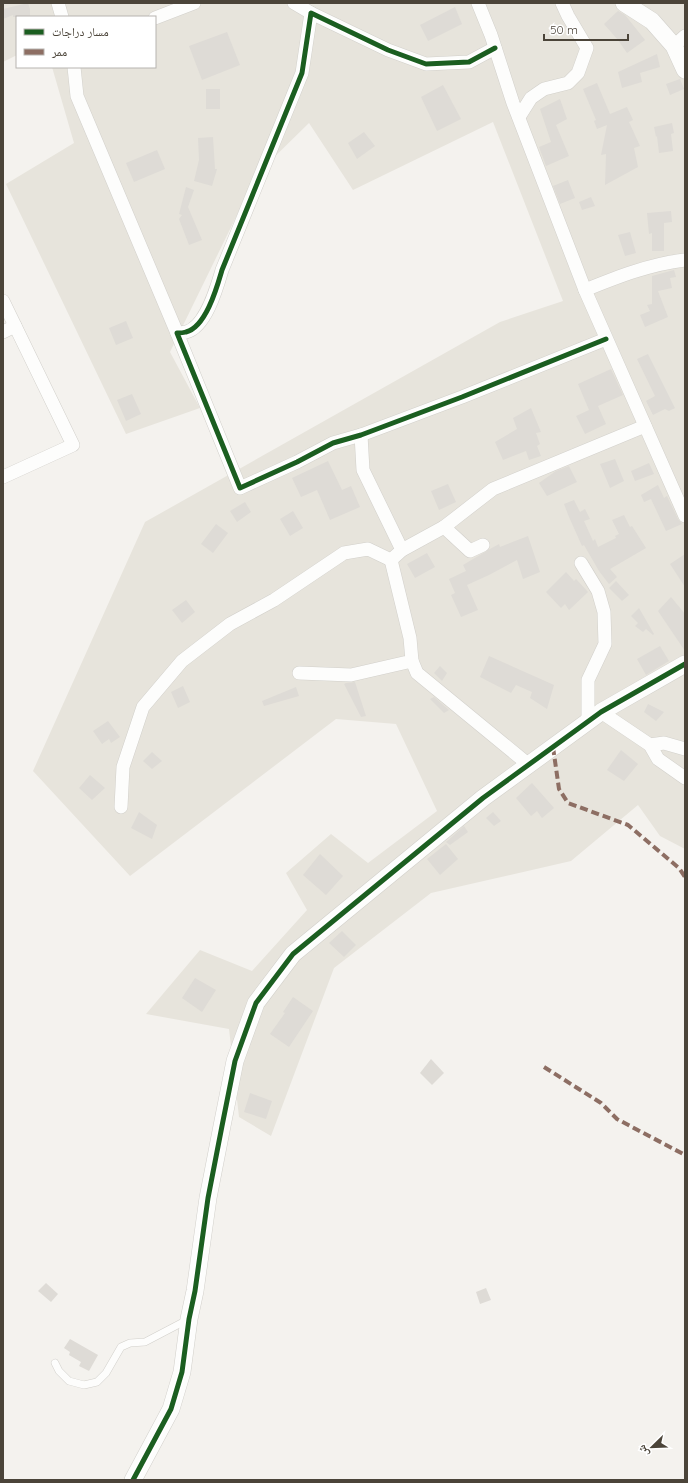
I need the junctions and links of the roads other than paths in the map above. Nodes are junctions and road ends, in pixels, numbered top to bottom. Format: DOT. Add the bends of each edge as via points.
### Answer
graph roads {
  1 [pos="58,3"];
  2 [pos="194,3"];
  3 [pos="294,3"];
  4 [pos="478,3"];
  5 [pos="562,3"];
  6 [pos="624,3"];
  7 [pos="168,7"];
  8 [pos="310,13"];
  9 [pos="62,16"];
  10 [pos="156,17"];
  11 [pos="679,41"];
  12 [pos="495,48"];
  13 [pos="74,68"];
  14 [pos="685,70"];
  15 [pos="519,117"];
  16 [pos="685,260"];
  17 [pos="585,290"];
  18 [pos="3,301"];
  19 [pos="15,326"];
  20 [pos="3,332"];
  21 [pos="177,333"];
  22 [pos="606,339"];
  23 [pos="645,426"];
  24 [pos="362,435"];
  25 [pos="3,476"];
  26 [pos="682,502"];
  27 [pos="685,516"];
  28 [pos="444,527"];
  29 [pos="483,545"];
  30 [pos="402,550"];
  31 [pos="391,560"];
  32 [pos="581,563"];
  33 [pos="412,660"];
  34 [pos="685,664"];
  35 [pos="299,673"];
  36 [pos="595,717"];
  37 [pos="650,745"];
  38 [pos="685,749"];
  39 [pos="529,765"];
  40 [pos="685,778"];
  41 [pos="121,807"];
  42 [pos="189,1319"];
  43 [pos="55,1363"];
  44 [pos="133,1480"];
  1 -- 9 [label="street"];
  2 -- 7 [label="street"];
  3 -- 8 [label="street"];
  4 -- 12 [label="street"];
  5 -- 15 [label="street" via="587,48 578,73 568,83 544,89 531,98"];
  6 -- 11 [label="street"];
  7 -- 10 [label="street"];
  8 -- 12 [label="street" via="388,50 426,64 469,62"];
  8 -- 21 [label="street" via="302,73 222,270 214,297 198,324 187,332"];
  11 -- 14 [label="street"];
  12 -- 15 [label="street"];
  13 -- 21 [label="street" via="77,96"];
  15 -- 17 [label="street"];
  16 -- 17 [label="street" via="670,261 619,276"];
  17 -- 22 [label="street"];
  18 -- 19 [label="street"];
  19 -- 20 [label="street"];
  19 -- 25 [label="street" via="72,445"];
  21 -- 24 [label="street" via="240,488 333,443"];
  22 -- 23 [label="street"];
  22 -- 24 [label="street"];
  23 -- 26 [label="street"];
  23 -- 28 [label="street" via="493,489"];
  24 -- 30 [label="street" via="363,470"];
  26 -- 27 [label="street"];
  28 -- 29 [label="street" via="470,551"];
  28 -- 30 [label="street"];
  30 -- 31 [label="street"];
  31 -- 33 [label="street" via="410,638"];
  31 -- 41 [label="street" via="368,549 344,553 274,600 230,624 182,661 143,707 123,767"];
  32 -- 36 [label="street" via="598,591 604,612 605,644 588,680"];
  33 -- 35 [label="street" via="351,675"];
  33 -- 39 [label="street" via="417,673"];
  34 -- 36 [label="street"];
  36 -- 37 [label="street"];
  36 -- 39 [label="street"];
  37 -- 38 [label="street" via="664,743"];
  37 -- 40 [label="street" via="658,759"];
  39 -- 42 [label="street" via="483,798 293,954 256,1003 235,1061 208,1198"];
  42 -- 43 [label="lane" via="145,1342 130,1343 121,1347 106,1374 97,1382 84,1385 69,1381"];
  42 -- 44 [label="street" via="182,1372 171,1409"];
}
